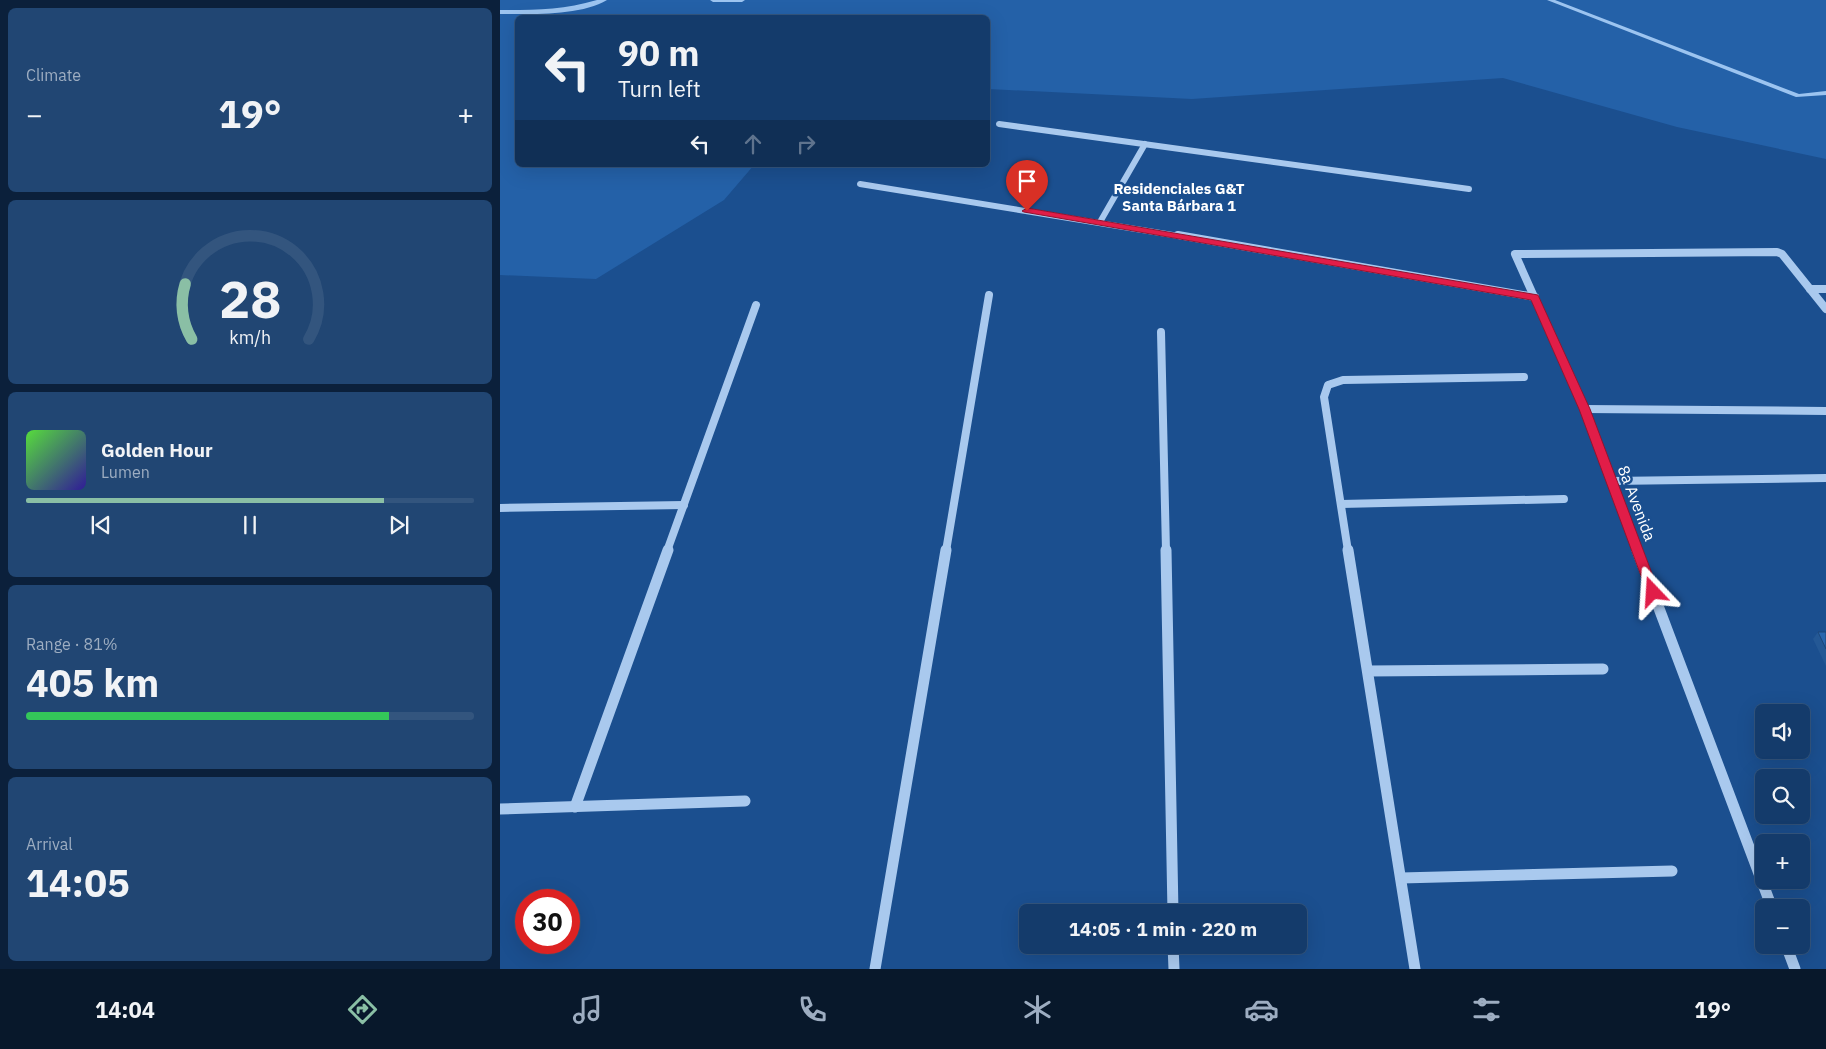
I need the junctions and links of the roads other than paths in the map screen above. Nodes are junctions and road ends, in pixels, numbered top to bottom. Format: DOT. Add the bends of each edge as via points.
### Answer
graph roads {
  1 [pos="999,124"];
  2 [pos="1145,144"];
  3 [pos="860,184"];
  4 [pos="1469,189"];
  5 [pos="1100,222"];
  6 [pos="1810,289"];
  7 [pos="1826,289"];
  8 [pos="989,295"];
  9 [pos="1534,298"];
  10 [pos="756,305"];
  11 [pos="1826,309"];
  12 [pos="1161,332"];
  13 [pos="1524,377"];
  14 [pos="1584,409"];
  15 [pos="1826,411"];
  16 [pos="1826,478"];
  17 [pos="1612,481"];
  18 [pos="1564,499"];
  19 [pos="1341,504"];
  20 [pos="684,505"];
  21 [pos="500,508"];
  22 [pos="1603,670"];
  23 [pos="1368,671"];
  24 [pos="745,801"];
  25 [pos="574,807"];
  26 [pos="500,809"];
  27 [pos="1672,871"];
  28 [pos="1401,878"];
  29 [pos="1769,899"];
  30 [pos="1172,904"];
  31 [pos="1173,954"];
  32 [pos="1789,954"];
  33 [pos="875,969"];
  34 [pos="1174,969"];
  35 [pos="1415,969"];
  36 [pos="1795,969"];
  1 -- 2 [label="street"];
  2 -- 4 [label="street"];
  2 -- 5 [label="street"];
  3 -- 5 [label="street"];
  5 -- 9 [label="street"];
  6 -- 7 [label="street"];
  6 -- 9 [label="street, 8a Avenida" via="1782,254 1770,251 1515,254"];
  6 -- 11 [label="street"];
  8 -- 33 [label="street"];
  9 -- 14 [label="street, 8a Avenida"];
  10 -- 20 [label="street"];
  12 -- 30 [label="street"];
  13 -- 19 [label="street" via="1343,380 1328,385 1324,397"];
  14 -- 15 [label="street"];
  14 -- 17 [label="street, 8a Avenida"];
  16 -- 17 [label="street"];
  17 -- 29 [label="street, 8a Avenida"];
  18 -- 19 [label="street"];
  19 -- 23 [label="street"];
  20 -- 21 [label="street"];
  20 -- 25 [label="street"];
  22 -- 23 [label="street"];
  23 -- 28 [label="street"];
  24 -- 25 [label="street"];
  25 -- 26 [label="street"];
  27 -- 28 [label="street"];
  28 -- 35 [label="street"];
  31 -- 34 [label="street"];
  32 -- 36 [label="street"];
}
